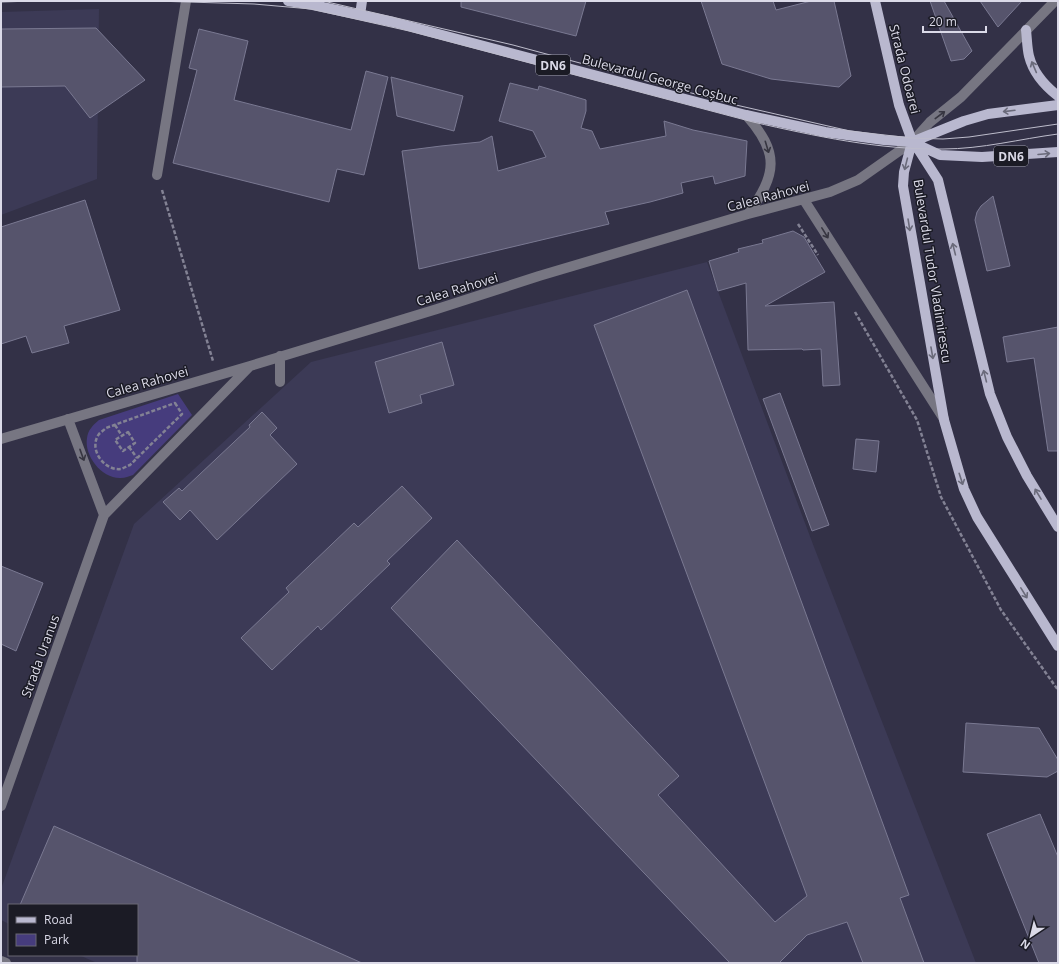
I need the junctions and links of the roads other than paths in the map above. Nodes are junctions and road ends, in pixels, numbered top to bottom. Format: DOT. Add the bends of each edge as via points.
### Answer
graph roads {
  1 [pos="186,1"];
  2 [pos="288,1"];
  3 [pos="362,1"];
  4 [pos="875,1"];
  5 [pos="1055,1"];
  6 [pos="360,14"];
  7 [pos="1026,30"];
  8 [pos="1058,96"];
  9 [pos="1058,105"];
  10 [pos="746,115"];
  11 [pos="912,142"];
  12 [pos="1058,152"];
  13 [pos="157,175"];
  14 [pos="804,200"];
  15 [pos="748,214"];
  16 [pos="280,356"];
  17 [pos="250,366"];
  18 [pos="280,382"];
  19 [pos="68,419"];
  20 [pos="944,420"];
  21 [pos="1,439"];
  22 [pos="104,515"];
  23 [pos="1058,527"];
  24 [pos="1058,646"];
  25 [pos="1,806"];
  26 [pos="1,961"];
  27 [pos="6,963"];
  1 -- 13 [label="street"];
  2 -- 6 [label="main road, Bulevardul George Coșbuc / DN6"];
  3 -- 6 [label="main road"];
  4 -- 11 [label="main road, Strada Odoarei" via="899,105"];
  5 -- 7 [label="street"];
  6 -- 10 [label="main road, Bulevardul George Coșbuc / DN6"];
  8 -- 7 [label="main road, one-way" via="1036,73 1029,56"];
  11 -- 7 [label="street, one-way" via="930,122 961,97"];
  9 -- 11 [label="main road, Calea Rahovei / DN6, one-way" via="988,114"];
  10 -- 11 [label="main road, Bulevardul George Coșbuc / DN6" via="825,132"];
  10 -- 15 [label="street, one-way" via="766,142 771,164 764,191"];
  11 -- 12 [label="main road, DN6, one-way" via="932,152 950,156 1001,157"];
  11 -- 14 [label="street, Calea Rahovei" via="858,180"];
  11 -- 20 [label="main road, Bulevardul Tudor Vladimirescu, one-way" via="903,186"];
  23 -- 11 [label="main road, Bulevardul Tudor Vladimirescu, one-way" via="1007,437 990,394 938,180"];
  14 -- 15 [label="street, Calea Rahovei"];
  14 -- 20 [label="street, one-way"];
  15 -- 16 [label="street, Calea Rahovei"];
  16 -- 17 [label="street, Calea Rahovei"];
  16 -- 18 [label="street"];
  17 -- 19 [label="street, Calea Rahovei"];
  17 -- 22 [label="street, Strada Uranus"];
  19 -- 21 [label="street, Calea Rahovei"];
  19 -- 22 [label="street, one-way"];
  20 -- 24 [label="main road, Bulevardul Tudor Vladimirescu, one-way" via="964,490 977,517"];
  22 -- 25 [label="street, Strada Uranus"];
  26 -- 27 [label="street"];
}
